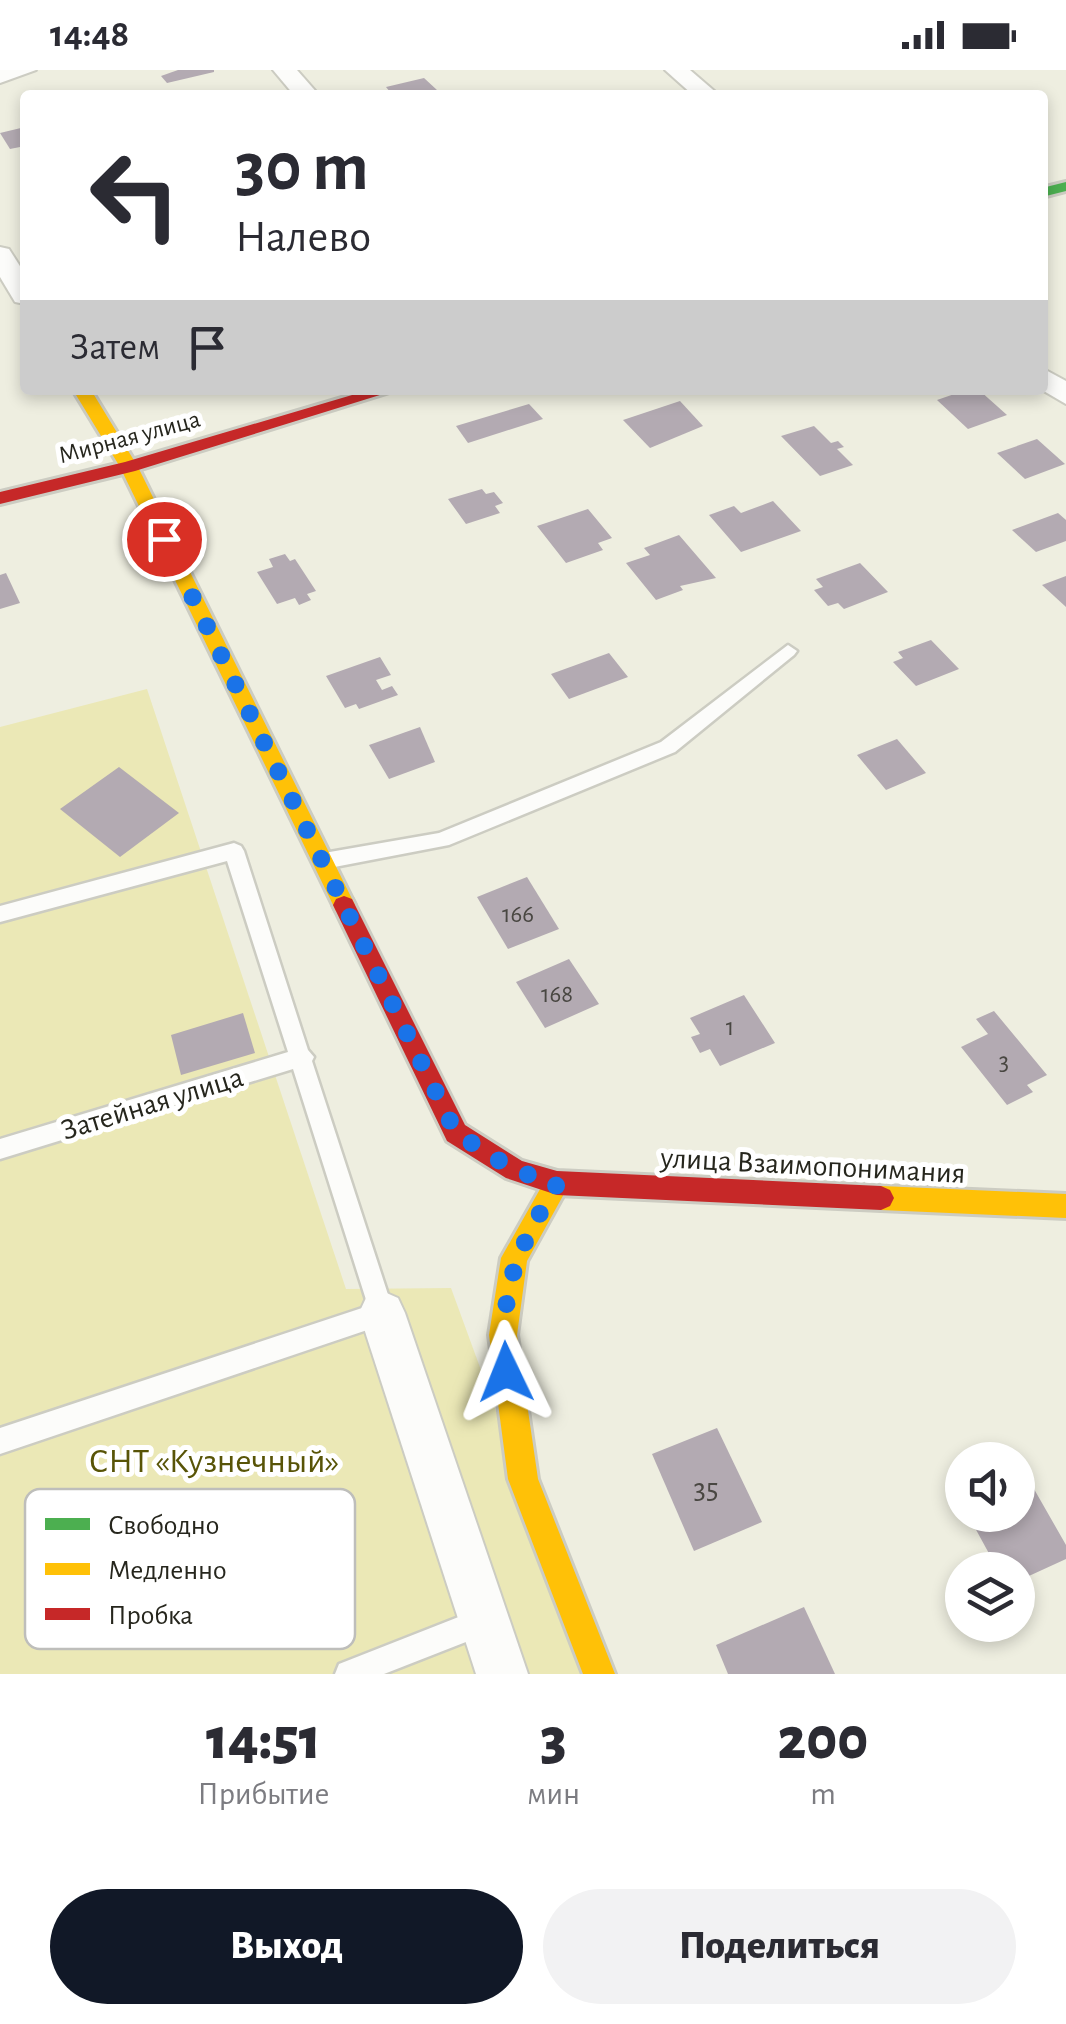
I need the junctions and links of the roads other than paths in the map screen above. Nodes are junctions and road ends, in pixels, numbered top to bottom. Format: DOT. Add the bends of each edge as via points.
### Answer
graph roads {
  1 [pos="25,70"];
  2 [pos="284,70"];
  3 [pos="676,70"];
  4 [pos="0,76"];
  5 [pos="303,90"];
  6 [pos="700,90"];
  7 [pos="0,255"];
  8 [pos="20,288"];
  9 [pos="85,395"];
  10 [pos="370,395"];
  11 [pos="129,467"];
  12 [pos="0,498"];
  13 [pos="788,651"];
  14 [pos="322,862"];
  15 [pos="0,914"];
  16 [pos="303,1057"];
  17 [pos="0,1148"];
  18 [pos="557,1184"];
  19 [pos="1066,1206"];
  20 [pos="382,1313"];
  21 [pos="0,1441"];
  22 [pos="484,1621"];
  23 [pos="348,1674"];
  24 [pos="502,1674"];
  25 [pos="599,1674"];
  1 -- 4 [label="street"];
  2 -- 5 [label="street"];
  3 -- 6 [label="street"];
  7 -- 8 [label="street"];
  9 -- 11 [label="street, улица Взаимопонимания"];
  10 -- 11 [label="street, Мирная улица"];
  11 -- 12 [label="street, Мирная улица"];
  11 -- 14 [label="street, улица Взаимопонимания"];
  13 -- 14 [label="lane" via="668,747 442,840"];
  14 -- 18 [label="street, улица Взаимопонимания" via="456,1133 514,1170"];
  15 -- 16 [label="lane" via="234,852"];
  16 -- 17 [label="lane, Затейная улица"];
  16 -- 20 [label="lane"];
  18 -- 19 [label="street, улица Взаимопонимания"];
  18 -- 25 [label="street" via="514,1258 503,1335 524,1479"];
  20 -- 21 [label="lane"];
  20 -- 22 [label="street"];
  22 -- 23 [label="lane"];
  22 -- 24 [label="street"];
}
